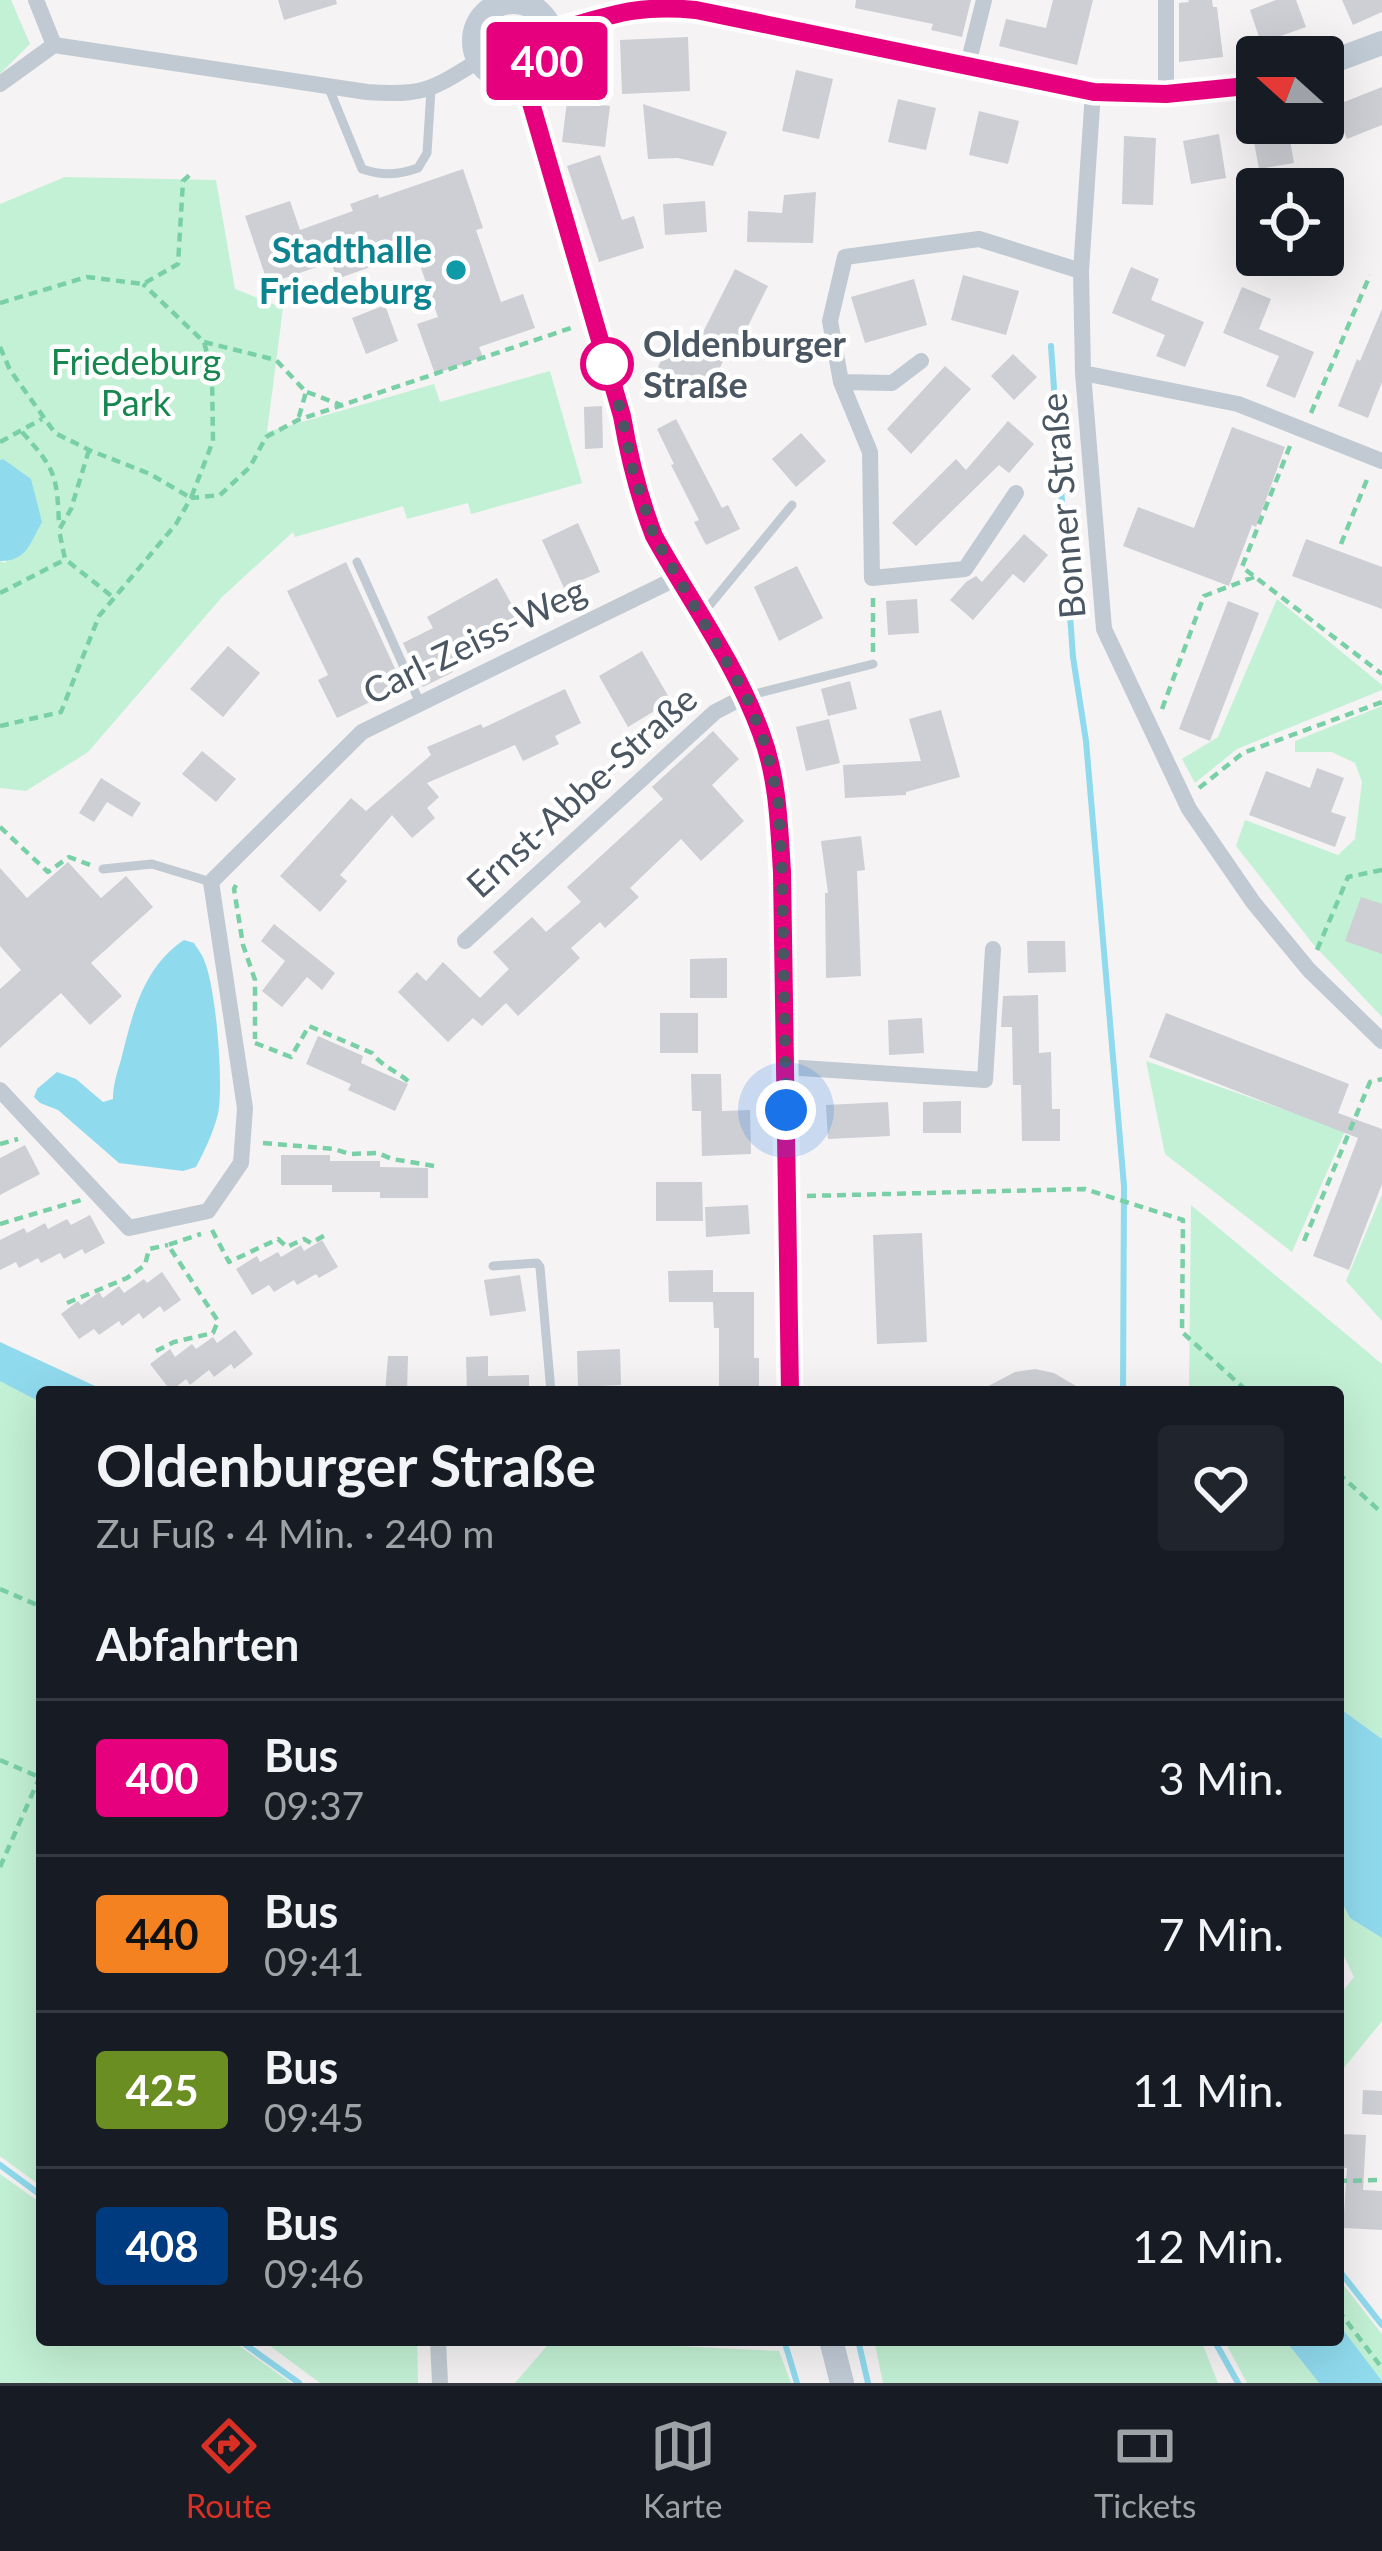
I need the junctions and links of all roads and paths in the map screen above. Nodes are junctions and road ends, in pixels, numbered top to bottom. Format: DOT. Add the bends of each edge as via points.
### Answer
graph roads {
  1 [pos="36,0"];
  2 [pos="984,0"];
  3 [pos="1166,0"];
  4 [pos="497,3"];
  5 [pos="551,32"];
  6 [pos="55,45"];
  7 [pos="1380,49"];
  8 [pos="1344,59"];
  9 [pos="478,61"];
  10 [pos="967,68"];
  11 [pos="524,79"];
  12 [pos="0,84"];
  13 [pos="328,86"];
  14 [pos="1236,87"];
  15 [pos="431,90"];
  16 [pos="1094,92"];
  17 [pos="1166,94"];
  18 [pos="193,172"];
  19 [pos="1082,271"];
  20 [pos="1370,274"];
  21 [pos="143,284"];
  22 [pos="0,303"];
  23 [pos="594,320"];
  24 [pos="204,342"];
  25 [pos="0,346"];
  26 [pos="922,361"];
  27 [pos="1083,373"];
  28 [pos="841,382"];
  29 [pos="307,392"];
  30 [pos="341,405"];
  31 [pos="44,418"];
  32 [pos="298,420"];
  33 [pos="1301,428"];
  34 [pos="22,432"];
  35 [pos="0,442"];
  36 [pos="89,450"];
  37 [pos="1379,460"];
  38 [pos="1016,493"];
  39 [pos="191,498"];
  40 [pos="792,505"];
  41 [pos="59,530"];
  42 [pos="1341,544"];
  43 [pos="65,559"];
  44 [pos="357,562"];
  45 [pos="1254,577"];
  46 [pos="677,578"];
  47 [pos="872,578"];
  48 [pos="0,593"];
  49 [pos="114,598"];
  50 [pos="700,616"];
  51 [pos="873,664"];
  52 [pos="1382,674"];
  53 [pos="746,696"];
  54 [pos="1382,702"];
  55 [pos="420,704"];
  56 [pos="0,726"];
  57 [pos="1154,734"];
  58 [pos="1185,800"];
  59 [pos="0,827"];
  60 [pos="103,869"];
  61 [pos="1382,870"];
  62 [pos="211,882"];
  63 [pos="465,941"];
  64 [pos="993,949"];
  65 [pos="1309,970"];
  66 [pos="1382,1041"];
  67 [pos="255,1043"];
  68 [pos="786,1067"];
  69 [pos="1382,1079"];
  70 [pos="412,1085"];
  71 [pos="0,1090"];
  72 [pos="262,1143"];
  73 [pos="434,1166"];
  74 [pos="98,1195"];
  75 [pos="785,1196"];
  76 [pos="0,1224"];
  77 [pos="327,1234"];
  78 [pos="1304,1241"];
  79 [pos="168,1246"];
  80 [pos="494,1266"];
  81 [pos="67,1303"];
  82 [pos="156,1351"];
  83 [pos="550,1386"];
  84 [pos="790,1386"];
  85 [pos="1241,1386"];
  86 [pos="1344,1478"];
  87 [pos="1382,1513"];
  88 [pos="0,1588"];
  89 [pos="36,1603"];
  90 [pos="0,1760"];
  91 [pos="36,1773"];
  92 [pos="36,1786"];
  93 [pos="0,1867"];
  94 [pos="1382,2180"];
  95 [pos="1344,2181"];
  96 [pos="1344,2318"];
  97 [pos="438,2346"];
  98 [pos="833,2346"];
  99 [pos="1382,2368"];
  100 [pos="440,2383"];
  101 [pos="842,2383"];
  1 -- 6 [label="street"];
  2 -- 10 [label="street"];
  3 -- 17 [label="street"];
  4 -- 5 [label="street" via="527,4"];
  4 -- 9 [label="street" via="476,26"];
  5 -- 10 [label="street" via="661,6"];
  5 -- 11 [label="street" via="547,60"];
  6 -- 12 [label="street"];
  6 -- 13 [label="street"];
  7 -- 8 [label="street"];
  9 -- 11 [label="street" via="498,78"];
  9 -- 15 [label="street"];
  10 -- 16 [label="street"];
  11 -- 23 [label="street"];
  13 -- 15 [label="street"];
  13 -- 15 [label="lane" via="362,169 380,175 418,168 427,153"];
  14 -- 17 [label="street"];
  16 -- 17 [label="street"];
  16 -- 19 [label="street, Bonner Straße"];
  18 -- 21 [label="path" via="183,181 178,264"];
  19 -- 27 [label="street, Bonner Straße"];
  19 -- 28 [label="street" via="979,239 844,257 830,321"];
  20 -- 33 [label="path"];
  21 -- 22 [label="path" via="87,277"];
  21 -- 24 [label="path"];
  23 -- 30 [label="path"];
  23 -- 46 [label="street" via="644,509"];
  24 -- 29 [label="path" via="276,360"];
  24 -- 39 [label="path" via="213,441"];
  25 -- 31 [label="path"];
  26 -- 28 [label="street" via="892,383"];
  27 -- 33 [label="street" via="1238,404"];
  27 -- 57 [label="street, Bonner Straße" via="1104,629"];
  28 -- 47 [label="street" via="870,452"];
  29 -- 30 [label="path"];
  29 -- 32 [label="path"];
  30 -- 32 [label="path"];
  31 -- 34 [label="path"];
  31 -- 36 [label="path"];
  32 -- 39 [label="path" via="266,437 220,496"];
  33 -- 37 [label="street"];
  33 -- 45 [label="path" via="1242,568"];
  34 -- 35 [label="path"];
  34 -- 41 [label="path" via="49,462"];
  36 -- 39 [label="path"];
  36 -- 41 [label="path"];
  37 -- 42 [label="path"];
  38 -- 47 [label="street" via="965,568"];
  39 -- 49 [label="path"];
  40 -- 50 [label="lane"];
  41 -- 43 [label="path"];
  43 -- 48 [label="path"];
  43 -- 49 [label="path"];
  44 -- 55 [label="lane"];
  45 -- 52 [label="path"];
  45 -- 57 [label="path" via="1204,596"];
  46 -- 50 [label="street"];
  46 -- 55 [label="street, Carl-Zeiss-Weg"];
  47 -- 51 [label="path"];
  49 -- 56 [label="path" via="99,616 61,712"];
  50 -- 53 [label="street"];
  51 -- 53 [label="lane"];
  53 -- 63 [label="street, Ernst-Abbe-Straße" via="715,712"];
  53 -- 68 [label="street" via="778,799"];
  54 -- 58 [label="path" via="1243,753"];
  55 -- 62 [label="street, Carl-Zeiss-Weg" via="362,732"];
  57 -- 58 [label="street, Bonner Straße"];
  58 -- 65 [label="street, Bonner Straße"];
  59 -- 60 [label="path" via="48,872 69,856"];
  60 -- 62 [label="lane" via="152,864"];
  61 -- 65 [label="path" via="1348,877"];
  62 -- 74 [label="street" via="245,1108 242,1163 208,1211 129,1228"];
  64 -- 68 [label="street" via="985,1080"];
  65 -- 66 [label="street, Bonner Straße"];
  67 -- 70 [label="path" via="291,1057 308,1026 372,1053"];
  68 -- 75 [label="street"];
  69 -- 78 [label="path" via="1370,1082"];
  71 -- 74 [label="street"];
  72 -- 73 [label="path"];
  74 -- 76 [label="path"];
  75 -- 84 [label="street"];
  75 -- 85 [label="path" via="1085,1189 1183,1220 1182,1332"];
  77 -- 79 [label="path" via="286,1246 278,1239 229,1262 213,1229"];
  79 -- 81 [label="path" via="148,1249 145,1265 127,1278"];
  79 -- 82 [label="path" via="218,1321 213,1333"];
  80 -- 83 [label="lane" via="540,1268"];
  86 -- 87 [label="path"];
  88 -- 89 [label="path"];
  90 -- 91 [label="path"];
  92 -- 93 [label="path"];
  94 -- 95 [label="path"];
  96 -- 99 [label="path"];
  97 -- 100 [label="street"];
  98 -- 101 [label="street"];
}
